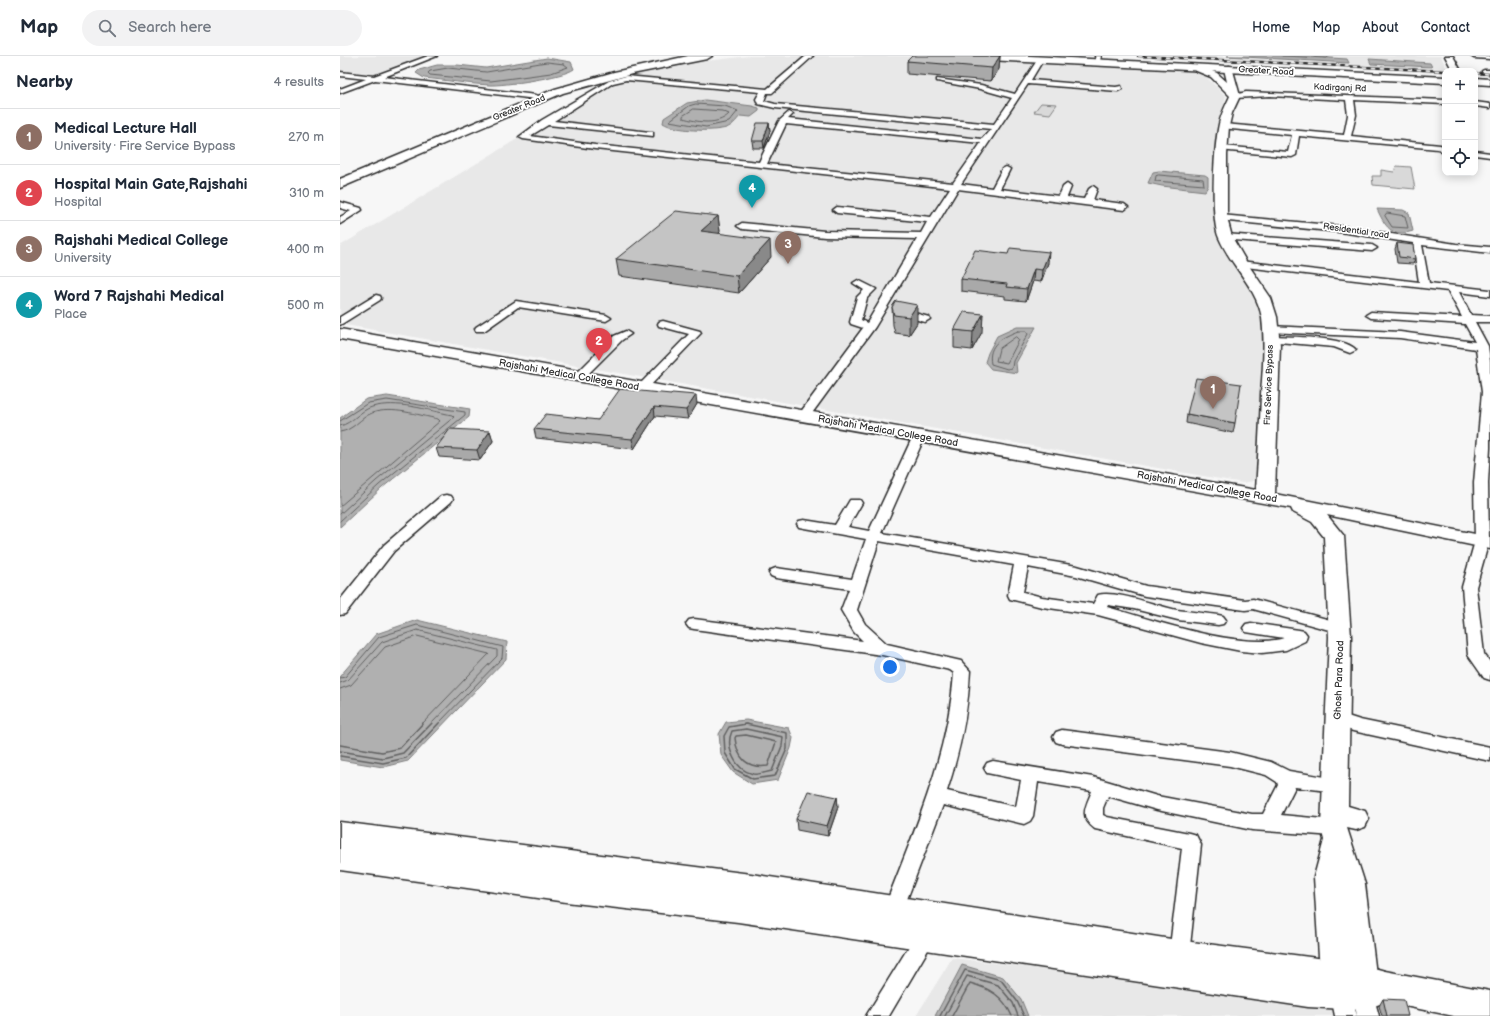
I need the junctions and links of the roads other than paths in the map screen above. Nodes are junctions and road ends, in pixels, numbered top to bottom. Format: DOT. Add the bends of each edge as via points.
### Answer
graph roads {
  1 [pos="434,56"];
  2 [pos="694,56"];
  3 [pos="707,56"];
  4 [pos="810,56"];
  5 [pos="968,56"];
  6 [pos="1018,56"];
  7 [pos="1449,56"];
  8 [pos="1474,56"];
  9 [pos="1490,57"];
  10 [pos="1098,58"];
  11 [pos="1040,60"];
  12 [pos="1197,68"];
  13 [pos="1453,68"];
  14 [pos="1229,70"];
  15 [pos="340,74"];
  16 [pos="1488,76"];
  17 [pos="1442,77"];
  18 [pos="1442,77"];
  19 [pos="374,78"];
  20 [pos="1478,79"];
  21 [pos="940,80"];
  22 [pos="1026,82"];
  23 [pos="1119,87"];
  24 [pos="340,91"];
  25 [pos="764,92"];
  26 [pos="1235,96"];
  27 [pos="1017,97"];
  28 [pos="536,98"];
  29 [pos="1350,99"];
  30 [pos="1442,102"];
  31 [pos="1478,104"];
  32 [pos="1490,106"];
  33 [pos="794,108"];
  34 [pos="507,111"];
  35 [pos="783,121"];
  36 [pos="545,122"];
  37 [pos="1224,126"];
  38 [pos="997,127"];
  39 [pos="1296,133"];
  40 [pos="1347,138"];
  41 [pos="986,140"];
  42 [pos="1222,148"];
  43 [pos="1442,149"];
  44 [pos="629,150"];
  45 [pos="1478,153"];
  46 [pos="1490,154"];
  47 [pos="762,165"];
  48 [pos="1006,169"];
  49 [pos="340,183"];
  50 [pos="957,186"];
  51 [pos="1067,187"];
  52 [pos="1093,189"];
  53 [pos="994,192"];
  54 [pos="1062,200"];
  55 [pos="1087,203"];
  56 [pos="340,206"];
  57 [pos="1124,207"];
  58 [pos="837,210"];
  59 [pos="1221,218"];
  60 [pos="934,220"];
  61 [pos="340,221"];
  62 [pos="742,226"];
  63 [pos="924,236"];
  64 [pos="1225,237"];
  65 [pos="1417,240"];
  66 [pos="1372,248"];
  67 [pos="1490,250"];
  68 [pos="1240,264"];
  69 [pos="858,283"];
  70 [pos="1424,284"];
  71 [pos="1452,289"];
  72 [pos="1490,293"];
  73 [pos="376,298"];
  74 [pos="882,307"];
  75 [pos="1371,315"];
  76 [pos="606,318"];
  77 [pos="1468,319"];
  78 [pos="1490,319"];
  79 [pos="926,320"];
  80 [pos="340,322"];
  81 [pos="663,324"];
  82 [pos="870,327"];
  83 [pos="480,329"];
  84 [pos="340,331"];
  85 [pos="340,334"];
  86 [pos="626,334"];
  87 [pos="1270,334"];
  88 [pos="1477,334"];
  89 [pos="1490,335"];
  90 [pos="1482,346"];
  91 [pos="1350,350"];
  92 [pos="582,374"];
  93 [pos="645,385"];
  94 [pos="806,413"];
  95 [pos="919,436"];
  96 [pos="1486,469"];
  97 [pos="1275,499"];
  98 [pos="446,500"];
  99 [pos="855,502"];
  100 [pos="1372,517"];
  101 [pos="804,524"];
  102 [pos="1329,529"];
  103 [pos="839,530"];
  104 [pos="874,535"];
  105 [pos="1486,542"];
  106 [pos="1022,562"];
  107 [pos="776,573"];
  108 [pos="857,585"];
  109 [pos="340,610"];
  110 [pos="1098,610"];
  111 [pos="1218,620"];
  112 [pos="694,624"];
  113 [pos="1251,628"];
  114 [pos="1340,628"];
  115 [pos="882,649"];
  116 [pos="1483,656"];
  117 [pos="1490,674"];
  118 [pos="1338,719"];
  119 [pos="1062,737"];
  120 [pos="1490,754"];
  121 [pos="993,768"];
  122 [pos="1031,773"];
  123 [pos="1285,778"];
  124 [pos="1336,785"];
  125 [pos="1103,788"];
  126 [pos="936,796"];
  127 [pos="1268,822"];
  128 [pos="1340,825"];
  129 [pos="340,834"];
  130 [pos="340,857"];
  131 [pos="894,909"];
  132 [pos="933,927"];
  133 [pos="1178,955"];
  134 [pos="1358,995"];
  135 [pos="1490,1007"];
  136 [pos="877,1016"];
  1 -- 19 [label="street"];
  2 -- 28 [label="highway, Greater Road" via="588,79"];
  3 -- 34 [label="highway, Greater Road" via="638,68 595,79"];
  4 -- 25 [label="street" via="771,90"];
  5 -- 11 [label="highway, Greater Road"];
  6 -- 10 [label="highway, Greater Road"];
  7 -- 13 [label="street"];
  8 -- 9 [label="street"];
  10 -- 17 [label="highway, Greater Road"];
  11 -- 12 [label="highway, Greater Road"];
  11 -- 22 [label="street"];
  12 -- 14 [label="highway, Greater Road"];
  12 -- 26 [label="main road" via="1214,75"];
  14 -- 18 [label="highway, Greater Road"];
  14 -- 26 [label="main road"];
  15 -- 19 [label="street"];
  16 -- 20 [label="highway"];
  19 -- 24 [label="street"];
  19 -- 28 [label="street"];
  21 -- 27 [label="street" via="981,87"];
  22 -- 23 [label="street" via="1118,89"];
  22 -- 27 [label="street"];
  25 -- 33 [label="street" via="760,99 764,103"];
  25 -- 36 [label="street" via="626,78 611,82"];
  26 -- 29 [label="street, Kadirganj Rd" via="1270,94"];
  26 -- 37 [label="main road, Fire Service Bypass"];
  27 -- 38 [label="street"];
  28 -- 34 [label="highway, Greater Road"];
  29 -- 30 [label="street, Kadirganj Rd"];
  29 -- 40 [label="street" via="1352,115"];
  31 -- 32 [label="street"];
  33 -- 35 [label="street"];
  33 -- 38 [label="street"];
  34 -- 49 [label="highway, Greater Road"];
  35 -- 41 [label="street"];
  35 -- 47 [label="street"];
  36 -- 44 [label="street" via="650,134"];
  36 -- 44 [label="street" via="523,137"];
  37 -- 39 [label="street"];
  37 -- 42 [label="main road, Fire Service Bypass"];
  38 -- 41 [label="street"];
  39 -- 40 [label="street"];
  39 -- 42 [label="street" via="1292,155"];
  40 -- 43 [label="street"];
  41 -- 50 [label="street"];
  42 -- 59 [label="main road, Fire Service Bypass"];
  44 -- 47 [label="street"];
  45 -- 46 [label="street"];
  47 -- 50 [label="street"];
  48 -- 53 [label="street"];
  50 -- 53 [label="street"];
  50 -- 60 [label="street"];
  51 -- 54 [label="street"];
  52 -- 55 [label="street"];
  53 -- 54 [label="street"];
  54 -- 55 [label="street"];
  55 -- 57 [label="street"];
  56 -- 61 [label="street" via="358,210"];
  58 -- 60 [label="street"];
  59 -- 64 [label="main road, Fire Service Bypass"];
  59 -- 65 [label="street, Residential road" via="1340,229"];
  60 -- 63 [label="street"];
  62 -- 63 [label="street" via="825,234"];
  63 -- 74 [label="street"];
  64 -- 66 [label="street"];
  64 -- 68 [label="main road, Fire Service Bypass"];
  65 -- 67 [label="street, Residential road"];
  65 -- 70 [label="street"];
  68 -- 70 [label="street"];
  68 -- 87 [label="main road, Fire Service Bypass" via="1264,298"];
  69 -- 82 [label="street" via="871,289 862,297 854,322"];
  70 -- 71 [label="street"];
  71 -- 72 [label="street"];
  71 -- 77 [label="street"];
  73 -- 80 [label="street"];
  74 -- 79 [label="street"];
  74 -- 82 [label="street"];
  75 -- 77 [label="street"];
  76 -- 83 [label="street" via="516,304"];
  77 -- 78 [label="street"];
  77 -- 88 [label="street"];
  81 -- 93 [label="street" via="696,333"];
  82 -- 94 [label="street"];
  84 -- 92 [label="main road, Rajshahi Medical College Road"];
  85 -- 95 [label="main road, Rajshahi Medical College Road"];
  86 -- 92 [label="street" via="618,338"];
  87 -- 90 [label="street" via="1400,335"];
  87 -- 91 [label="street" via="1334,344"];
  87 -- 97 [label="main road, Fire Service Bypass"];
  88 -- 89 [label="street"];
  88 -- 90 [label="street"];
  90 -- 96 [label="street" via="1488,392"];
  92 -- 93 [label="main road, Rajshahi Medical College Road"];
  93 -- 94 [label="main road, Rajshahi Medical College Road"];
  94 -- 97 [label="main road, Rajshahi Medical College Road"];
  95 -- 97 [label="main road, Rajshahi Medical College Road"];
  95 -- 104 [label="street"];
  96 -- 105 [label="street"];
  97 -- 100 [label="main road"];
  97 -- 102 [label="main road" via="1306,511"];
  98 -- 109 [label="street" via="390,548"];
  99 -- 103 [label="street"];
  100 -- 102 [label="main road" via="1346,522"];
  100 -- 105 [label="main road"];
  101 -- 103 [label="street"];
  102 -- 114 [label="main road, Ghosh Para Road"];
  103 -- 104 [label="street"];
  104 -- 106 [label="street"];
  104 -- 108 [label="street"];
  105 -- 116 [label="street" via="1469,586"];
  106 -- 110 [label="street" via="1016,595 1042,602"];
  106 -- 114 [label="street" via="1077,571 1145,591 1253,604"];
  107 -- 108 [label="street"];
  108 -- 115 [label="street" via="849,610 859,628"];
  110 -- 111 [label="street" via="1103,599 1178,615"];
  110 -- 113 [label="street" via="1201,638 1241,645 1262,647 1286,644 1299,637"];
  112 -- 115 [label="street"];
  114 -- 118 [label="main road, Ghosh Para Road"];
  115 -- 126 [label="street" via="955,665 962,671 962,695 944,776"];
  116 -- 117 [label="street"];
  118 -- 120 [label="street" via="1359,726"];
  118 -- 124 [label="main road, Ghosh Para Road"];
  119 -- 123 [label="street" via="1230,760 1272,769"];
  121 -- 122 [label="street"];
  122 -- 125 [label="street"];
  122 -- 126 [label="street" via="1024,816"];
  123 -- 124 [label="street"];
  123 -- 127 [label="street" via="1287,785"];
  124 -- 128 [label="main road, Ghosh Para Road"];
  125 -- 127 [label="street" via="1157,803 1252,822"];
  125 -- 133 [label="street" via="1094,808 1094,818 1102,824 1189,841 1192,845"];
  126 -- 131 [label="street"];
  127 -- 128 [label="street"];
  128 -- 134 [label="main road, Ghosh Para Road" via="1351,885"];
  129 -- 131 [label="highway" via="751,887"];
  130 -- 132 [label="highway" via="566,889"];
  131 -- 132 [label="highway"];
  132 -- 133 [label="highway"];
  132 -- 134 [label="highway" via="1265,986"];
  132 -- 136 [label="street"];
  133 -- 134 [label="highway"];
  134 -- 135 [label="highway" via="1417,992"];
}
